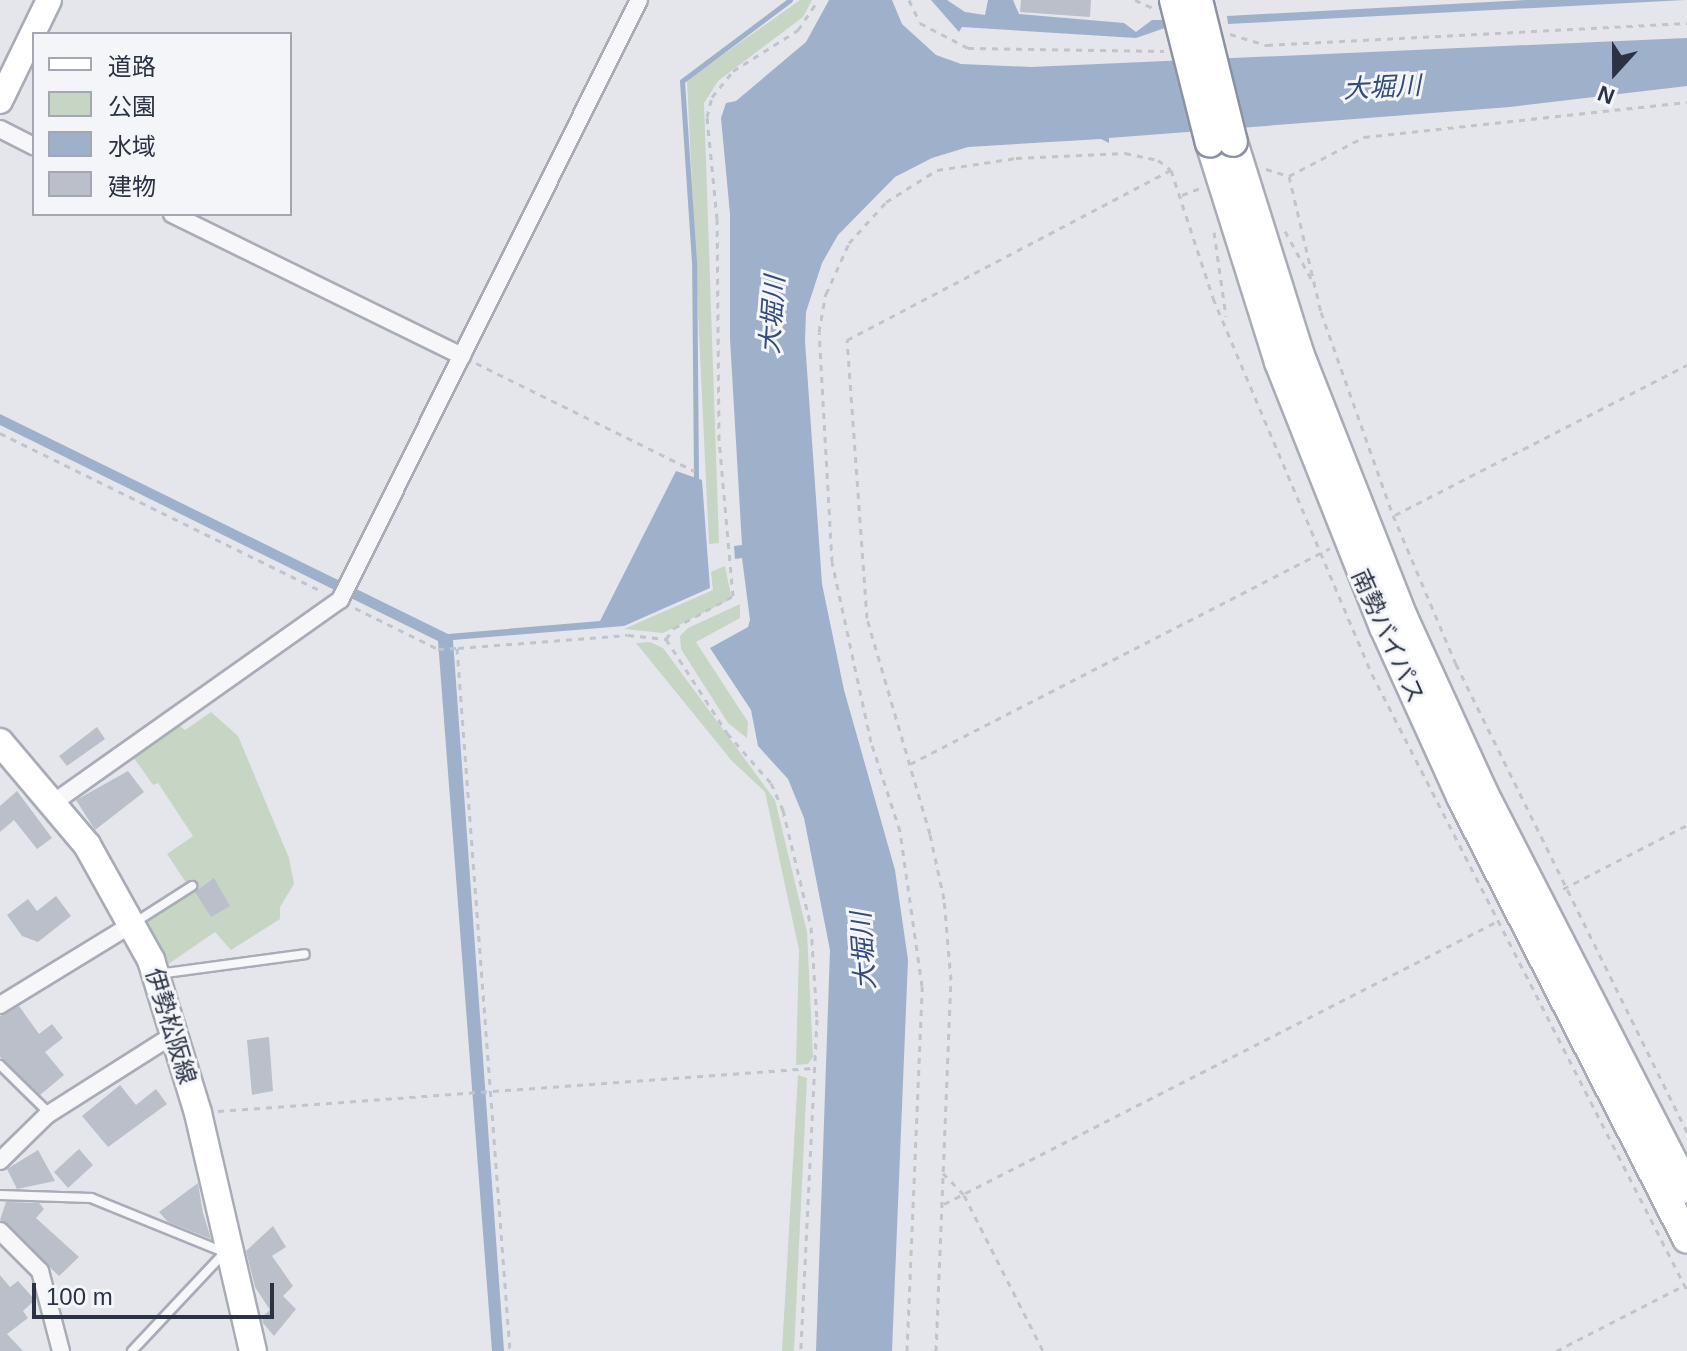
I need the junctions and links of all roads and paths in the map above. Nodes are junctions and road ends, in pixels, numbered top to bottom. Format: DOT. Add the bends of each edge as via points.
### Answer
graph roads {
  1 [pos="49,0"];
  2 [pos="639,0"];
  3 [pos="818,0"];
  4 [pos="909,0"];
  5 [pos="1135,0"];
  6 [pos="1198,0"];
  7 [pos="1164,4"];
  8 [pos="1687,23"];
  9 [pos="1225,29"];
  10 [pos="33,32"];
  11 [pos="32,35"];
  12 [pos="1165,51"];
  13 [pos="0,101"];
  14 [pos="1687,102"];
  15 [pos="0,129"];
  16 [pos="1221,142"];
  17 [pos="32,145"];
  18 [pos="1262,169"];
  19 [pos="1171,170"];
  20 [pos="1205,175"];
  21 [pos="1289,176"];
  22 [pos="1182,195"];
  23 [pos="176,216"];
  24 [pos="1212,218"];
  25 [pos="1226,320"];
  26 [pos="462,356"];
  27 [pos="1687,365"];
  28 [pos="0,433"];
  29 [pos="695,471"];
  30 [pos="1393,515"];
  31 [pos="1333,546"];
  32 [pos="1320,553"];
  33 [pos="341,598"];
  34 [pos="666,639"];
  35 [pos="456,648"];
  36 [pos="0,742"];
  37 [pos="910,764"];
  38 [pos="53,803"];
  39 [pos="1687,825"];
  40 [pos="192,886"];
  41 [pos="1563,889"];
  42 [pos="1496,922"];
  43 [pos="134,923"];
  44 [pos="305,954"];
  45 [pos="157,975"];
  46 [pos="0,1005"];
  47 [pos="176,1033"];
  48 [pos="0,1065"];
  49 [pos="813,1068"];
  50 [pos="487,1091"];
  51 [pos="198,1113"];
  52 [pos="49,1114"];
  53 [pos="1687,1132"];
  54 [pos="0,1161"];
  55 [pos="943,1173"];
  56 [pos="1687,1189"];
  57 [pos="0,1195"];
  58 [pos="964,1195"];
  59 [pos="942,1205"];
  60 [pos="0,1231"];
  61 [pos="1687,1238"];
  62 [pos="226,1250"];
  63 [pos="1686,1288"];
  64 [pos="134,1350"];
  65 [pos="61,1351"];
  66 [pos="253,1351"];
  67 [pos="510,1351"];
  68 [pos="801,1351"];
  69 [pos="907,1351"];
  70 [pos="936,1351"];
  71 [pos="1043,1351"];
  72 [pos="1556,1351"];
  1 -- 10 [label="main road"];
  2 -- 26 [label="street"];
  3 -- 34 [label="path" via="798,30 733,71 712,97 707,117 717,219 718,411 733,596 674,628"];
  4 -- 12 [label="path" via="920,23 968,48"];
  5 -- 7 [label="path"];
  6 -- 16 [label="highway, 南勢バイパス, bridge"];
  7 -- 16 [label="highway, 南勢バイパス, bridge"];
  8 -- 9 [label="path" via="1267,45 1236,39"];
  11 -- 13 [label="main road"];
  14 -- 21 [label="path" via="1364,137"];
  15 -- 17 [label="street"];
  16 -- 56 [label="highway, 南勢バイパス" via="1403,617 1483,792"];
  16 -- 61 [label="highway, 南勢バイパス" via="1279,362 1395,653 1461,797"];
  18 -- 21 [label="path"];
  19 -- 22 [label="path"];
  19 -- 37 [label="path" via="847,340 867,618"];
  19 -- 69 [label="path" via="1158,160 1125,153 1016,158 937,170 910,184 865,221 826,294 818,357 832,562 871,742 900,831 922,986"];
  20 -- 22 [label="path" via="1205,188"];
  21 -- 30 [label="path" via="1321,312"];
  22 -- 25 [label="path" via="1213,298"];
  23 -- 26 [label="street"];
  24 -- 25 [label="path"];
  25 -- 32 [label="path"];
  26 -- 29 [label="path"];
  26 -- 33 [label="street"];
  27 -- 30 [label="path"];
  28 -- 33 [label="path"];
  30 -- 41 [label="path" via="1481,721"];
  31 -- 32 [label="path"];
  32 -- 37 [label="path"];
  32 -- 42 [label="path" via="1372,674"];
  33 -- 35 [label="path" via="438,649"];
  33 -- 38 [label="street"];
  34 -- 35 [label="path" via="628,635"];
  34 -- 49 [label="path" via="727,733 771,783 783,810 811,927 817,1019"];
  35 -- 50 [label="path"];
  36 -- 38 [label="main road, 伊勢松阪線"];
  37 -- 55 [label="path" via="944,899 951,980"];
  38 -- 43 [label="main road, 伊勢松阪線" via="87,845"];
  39 -- 41 [label="path"];
  40 -- 43 [label="lane"];
  41 -- 53 [label="path"];
  42 -- 58 [label="path"];
  42 -- 63 [label="path"];
  43 -- 45 [label="main road, 伊勢松阪線"];
  43 -- 46 [label="street"];
  44 -- 45 [label="lane"];
  45 -- 47 [label="main road, 伊勢松阪線"];
  47 -- 51 [label="main road, 伊勢松阪線"];
  47 -- 52 [label="street"];
  48 -- 52 [label="lane"];
  49 -- 50 [label="path"];
  49 -- 68 [label="path"];
  50 -- 51 [label="path"];
  50 -- 67 [label="path"];
  51 -- 62 [label="main road, 伊勢松阪線"];
  52 -- 54 [label="street"];
  55 -- 58 [label="path"];
  55 -- 59 [label="path"];
  57 -- 62 [label="lane" via="91,1198"];
  58 -- 59 [label="path"];
  58 -- 71 [label="path"];
  59 -- 70 [label="path"];
  60 -- 65 [label="street" via="40,1271"];
  62 -- 64 [label="lane"];
  62 -- 66 [label="main road, 伊勢松阪線"];
  63 -- 72 [label="path"];
}
